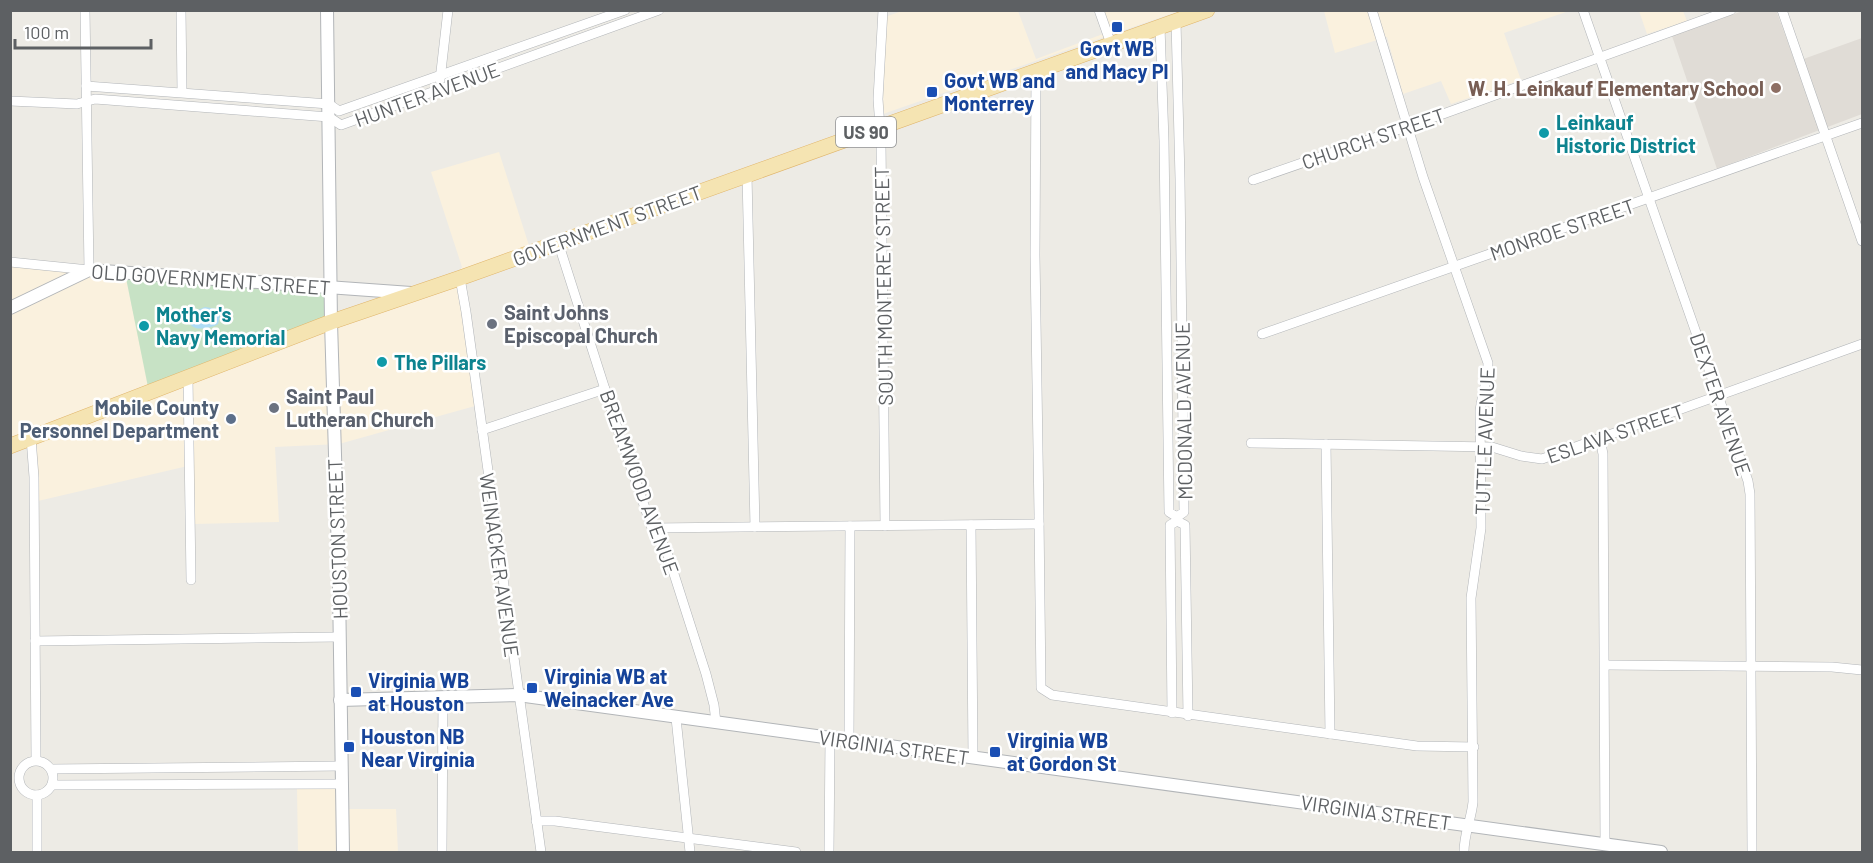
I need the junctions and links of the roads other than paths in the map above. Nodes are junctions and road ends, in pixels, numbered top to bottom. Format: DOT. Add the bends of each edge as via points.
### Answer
graph roads {
  1 [pos="85,10"];
  2 [pos="181,10"];
  3 [pos="327,10"];
  4 [pos="448,10"];
  5 [pos="592,10"];
  6 [pos="625,10"];
  7 [pos="659,10"];
  8 [pos="883,10"];
  9 [pos="1099,10"];
  10 [pos="1206,10"];
  11 [pos="1372,10"];
  12 [pos="1583,10"];
  13 [pos="1731,10"];
  14 [pos="1782,10"];
  15 [pos="1176,21"];
  16 [pos="591,23"];
  17 [pos="1160,27"];
  18 [pos="593,34"];
  19 [pos="1111,44"];
  20 [pos="1599,58"];
  21 [pos="1036,71"];
  22 [pos="440,76"];
  23 [pos="86,86"];
  24 [pos="442,88"];
  25 [pos="182,92"];
  26 [pos="10,101"];
  27 [pos="86,102"];
  28 [pos="329,110"];
  29 [pos="1863,123"];
  30 [pos="1407,126"];
  31 [pos="879,128"];
  32 [pos="1826,136"];
  33 [pos="747,175"];
  34 [pos="1253,180"];
  35 [pos="1648,198"];
  36 [pos="1863,241"];
  37 [pos="558,242"];
  38 [pos="10,262"];
  39 [pos="1454,267"];
  40 [pos="89,270"];
  41 [pos="460,278"];
  42 [pos="332,288"];
  43 [pos="412,293"];
  44 [pos="10,308"];
  45 [pos="331,322"];
  46 [pos="1262,334"];
  47 [pos="1863,344"];
  48 [pos="188,377"];
  49 [pos="605,389"];
  50 [pos="1719,396"];
  51 [pos="482,430"];
  52 [pos="32,438"];
  53 [pos="1600,438"];
  54 [pos="1251,443"];
  55 [pos="1326,444"];
  56 [pos="10,446"];
  57 [pos="1480,447"];
  58 [pos="1039,519"];
  59 [pos="971,525"];
  60 [pos="850,526"];
  61 [pos="885,526"];
  62 [pos="755,527"];
  63 [pos="652,528"];
  64 [pos="191,580"];
  65 [pos="339,637"];
  66 [pos="35,641"];
  67 [pos="1605,665"];
  68 [pos="1750,666"];
  69 [pos="1863,670"];
  70 [pos="518,695"];
  71 [pos="443,697"];
  72 [pos="340,700"];
  73 [pos="1173,713"];
  74 [pos="1188,716"];
  75 [pos="676,718"];
  76 [pos="716,723"];
  77 [pos="1330,734"];
  78 [pos="830,739"];
  79 [pos="849,741"];
  80 [pos="1474,747"];
  81 [pos="973,758"];
  82 [pos="36,760"];
  83 [pos="341,766"];
  84 [pos="180,768"];
  85 [pos="10,769"];
  86 [pos="21,769"];
  87 [pos="51,769"];
  88 [pos="342,784"];
  89 [pos="52,785"];
  90 [pos="180,785"];
  91 [pos="16,786"];
  92 [pos="37,795"];
  93 [pos="536,821"];
  94 [pos="1468,825"];
  95 [pos="688,838"];
  96 [pos="1605,845"];
  97 [pos="37,852"];
  98 [pos="343,852"];
  99 [pos="442,852"];
  100 [pos="541,852"];
  101 [pos="690,852"];
  102 [pos="796,852"];
  103 [pos="830,852"];
  104 [pos="1464,852"];
  105 [pos="1657,852"];
  106 [pos="1661,852"];
  107 [pos="1752,852"];
  1 -- 23 [label="street"];
  2 -- 25 [label="street"];
  3 -- 28 [label="street, HOUSTON STREET"];
  4 -- 22 [label="street"];
  5 -- 16 [label="street"];
  6 -- 16 [label="street, HUNTER AVENUE"];
  7 -- 18 [label="street, HUNTER AVENUE"];
  8 -- 31 [label="street, SOUTH MONTEREY STREET"];
  9 -- 19 [label="street"];
  10 -- 15 [label="main road, GOVERNMENT STREET / US 90"];
  11 -- 30 [label="street, TUTTLE AVENUE"];
  12 -- 20 [label="street, DEXTER AVENUE"];
  13 -- 20 [label="street, CHURCH STREET"];
  14 -- 32 [label="street"];
  15 -- 17 [label="main road, GOVERNMENT STREET / US 90"];
  15 -- 17 [label="street, MCDONALD AVENUE" via="1184,512 1177,517 1169,512"];
  16 -- 18 [label="street"];
  16 -- 22 [label="street, HUNTER AVENUE"];
  17 -- 19 [label="main road, GOVERNMENT STREET / US 90"];
  18 -- 24 [label="street, HUNTER AVENUE"];
  19 -- 21 [label="main road, GOVERNMENT STREET / US 90"];
  20 -- 30 [label="street, CHURCH STREET"];
  20 -- 35 [label="street, DEXTER AVENUE"];
  21 -- 31 [label="main road, GOVERNMENT STREET / US 90"];
  21 -- 58 [label="street"];
  22 -- 24 [label="street"];
  22 -- 28 [label="street, HUNTER AVENUE" via="339,111"];
  23 -- 25 [label="street, HUNTER AVENUE"];
  23 -- 27 [label="street"];
  24 -- 28 [label="street, HUNTER AVENUE" via="341,125"];
  25 -- 28 [label="street, HUNTER AVENUE"];
  26 -- 27 [label="street, HUNTER AVENUE"];
  27 -- 28 [label="street, HUNTER AVENUE" via="95,99"];
  27 -- 40 [label="street"];
  28 -- 42 [label="street, HOUSTON STREET"];
  29 -- 32 [label="street, MONROE STREET"];
  30 -- 34 [label="street, CHURCH STREET"];
  30 -- 39 [label="street, TUTTLE AVENUE"];
  31 -- 33 [label="main road, GOVERNMENT STREET / US 90"];
  31 -- 61 [label="street, SOUTH MONTEREY STREET"];
  32 -- 35 [label="street, MONROE STREET"];
  32 -- 36 [label="street"];
  33 -- 37 [label="main road, GOVERNMENT STREET / US 90"];
  33 -- 62 [label="street"];
  35 -- 39 [label="street, MONROE STREET"];
  35 -- 50 [label="street, DEXTER AVENUE"];
  37 -- 41 [label="main road, GOVERNMENT STREET / US 90"];
  37 -- 49 [label="street, BREAMWOOD AVENUE"];
  38 -- 40 [label="street, OLD GOVERNMENT STREET"];
  39 -- 46 [label="street, MONROE STREET"];
  39 -- 57 [label="street, TUTTLE AVENUE" via="1488,363 1480,411"];
  40 -- 42 [label="street, OLD GOVERNMENT STREET"];
  40 -- 44 [label="street"];
  41 -- 43 [label="main road, GOVERNMENT STREET / US 90"];
  41 -- 51 [label="street, WEINACKER AVENUE"];
  42 -- 43 [label="street, OLD GOVERNMENT STREET"];
  42 -- 45 [label="street, HOUSTON STREET"];
  43 -- 45 [label="main road, GOVERNMENT STREET / US 90"];
  45 -- 48 [label="main road, GOVERNMENT STREET / US 90"];
  45 -- 65 [label="street, HOUSTON STREET"];
  47 -- 50 [label="street, ESLAVA STREET"];
  48 -- 52 [label="main road, GOVERNMENT STREET / US 90"];
  48 -- 64 [label="street"];
  49 -- 51 [label="street"];
  49 -- 63 [label="street, BREAMWOOD AVENUE"];
  50 -- 53 [label="street, ESLAVA STREET"];
  50 -- 68 [label="street, DEXTER AVENUE" via="1750,494"];
  51 -- 70 [label="street, WEINACKER AVENUE"];
  52 -- 56 [label="main road, GOVERNMENT STREET / US 90"];
  52 -- 66 [label="street"];
  53 -- 57 [label="street, ESLAVA STREET" via="1542,459"];
  53 -- 67 [label="street"];
  54 -- 55 [label="street, ESLAVA STREET"];
  55 -- 57 [label="street, ESLAVA STREET"];
  55 -- 77 [label="street"];
  57 -- 80 [label="street, TUTTLE AVENUE" via="1481,528 1470,598"];
  58 -- 59 [label="street"];
  58 -- 73 [label="street" via="1041,688 1052,695"];
  59 -- 61 [label="street"];
  59 -- 81 [label="street"];
  60 -- 61 [label="street"];
  60 -- 62 [label="street"];
  60 -- 79 [label="street"];
  62 -- 63 [label="street"];
  63 -- 76 [label="street, BREAMWOOD AVENUE" via="666,549 706,674"];
  65 -- 66 [label="street"];
  65 -- 72 [label="street, HOUSTON STREET"];
  66 -- 82 [label="street"];
  67 -- 68 [label="street"];
  67 -- 96 [label="street"];
  68 -- 69 [label="street"];
  68 -- 107 [label="street, DEXTER AVENUE"];
  70 -- 71 [label="street, VIRGINIA STREET"];
  70 -- 75 [label="street, VIRGINIA STREET"];
  70 -- 93 [label="street, WEINACKER AVENUE"];
  71 -- 72 [label="street, VIRGINIA STREET"];
  71 -- 99 [label="street"];
  72 -- 83 [label="street, HOUSTON STREET"];
  73 -- 74 [label="street"];
  73 -- 74 [label="street, MCDONALD AVENUE" via="1170,525 1177,521 1185,525"];
  74 -- 77 [label="street"];
  75 -- 76 [label="street, VIRGINIA STREET"];
  75 -- 95 [label="street"];
  76 -- 78 [label="street, VIRGINIA STREET"];
  77 -- 80 [label="street" via="1417,746"];
  78 -- 79 [label="street, VIRGINIA STREET"];
  78 -- 103 [label="street"];
  79 -- 81 [label="street, VIRGINIA STREET"];
  80 -- 94 [label="street, TUTTLE AVENUE" via="1473,802"];
  81 -- 94 [label="street, VIRGINIA STREET"];
  82 -- 86 [label="street"];
  82 -- 87 [label="street"];
  83 -- 84 [label="street"];
  83 -- 88 [label="street, HOUSTON STREET"];
  84 -- 87 [label="street"];
  84 -- 90 [label="street"];
  85 -- 86 [label="street"];
  86 -- 91 [label="street"];
  87 -- 89 [label="street"];
  88 -- 90 [label="street"];
  88 -- 98 [label="street, HOUSTON STREET"];
  89 -- 90 [label="street"];
  89 -- 92 [label="street"];
  91 -- 92 [label="street"];
  92 -- 97 [label="street"];
  93 -- 95 [label="street"];
  93 -- 100 [label="street, WEINACKER AVENUE"];
  94 -- 96 [label="street, VIRGINIA STREET"];
  94 -- 104 [label="street, TUTTLE AVENUE"];
  95 -- 101 [label="street"];
  95 -- 102 [label="street"];
  96 -- 105 [label="street, VIRGINIA STREET"];
  105 -- 106 [label="street, VIRGINIA STREET"];
}
